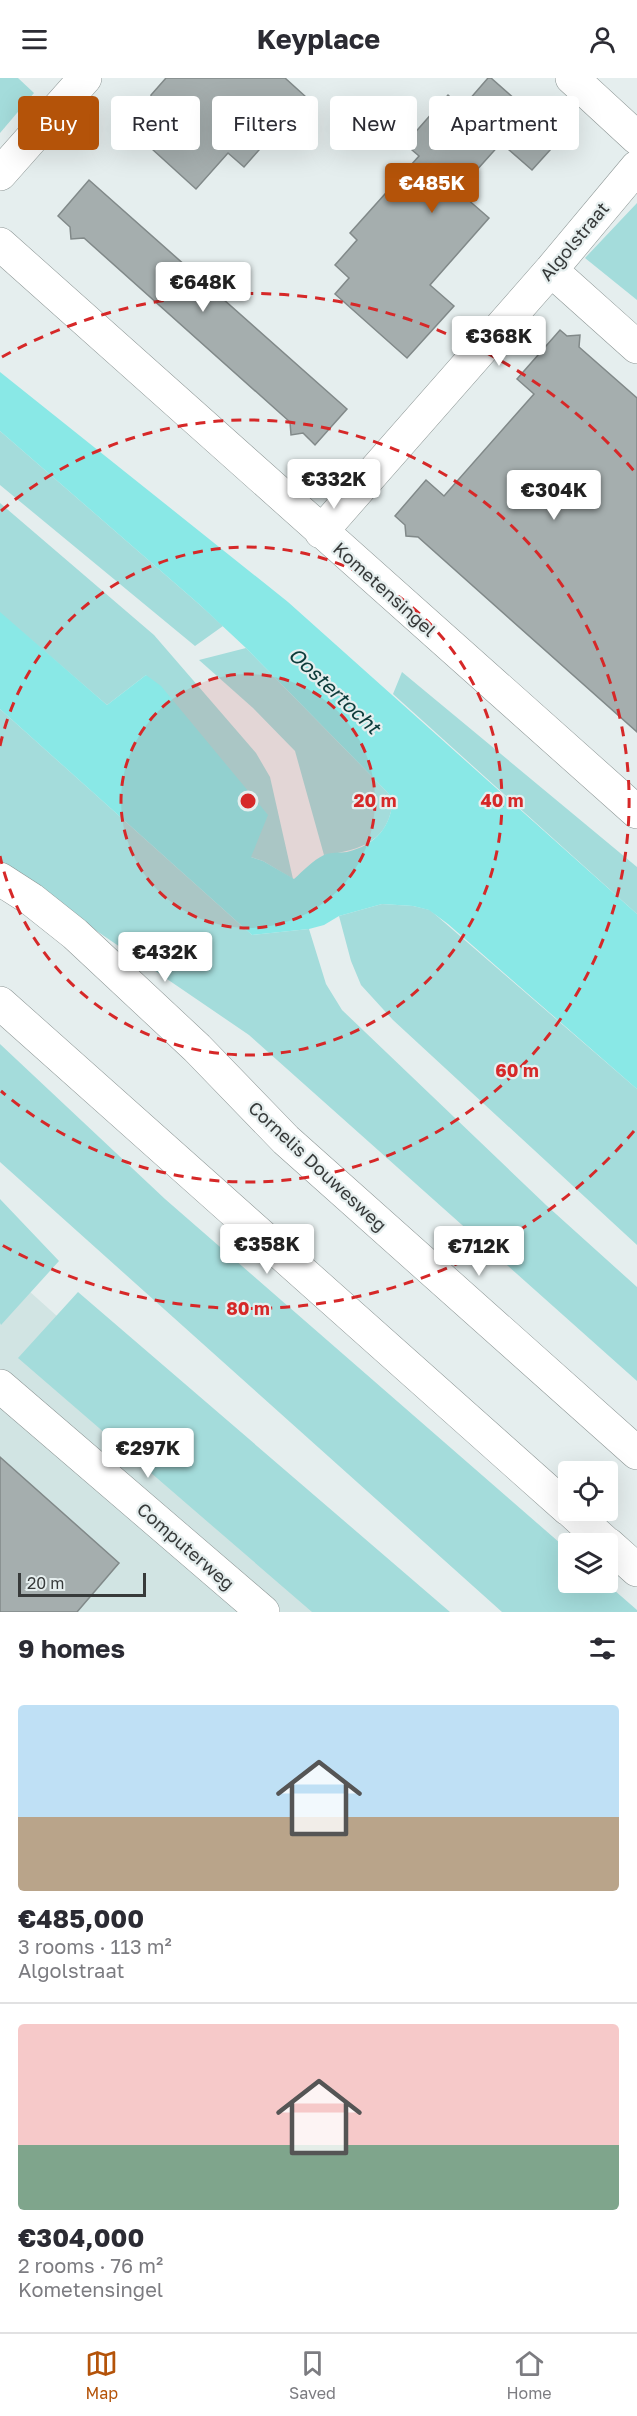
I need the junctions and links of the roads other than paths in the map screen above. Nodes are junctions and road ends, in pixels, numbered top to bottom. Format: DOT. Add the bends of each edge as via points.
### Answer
graph roads {
  1 [pos="85,78"];
  2 [pos="572,78"];
  3 [pos="637,138"];
  4 [pos="637,167"];
  5 [pos="0,174"];
  6 [pos="0,243"];
  7 [pos="551,270"];
  8 [pos="637,347"];
  9 [pos="321,532"];
  10 [pos="637,812"];
  11 [pos="0,879"];
  12 [pos="0,1003"];
  13 [pos="0,1386"];
  14 [pos="637,1453"];
  15 [pos="558,1500"];
  16 [pos="581,1521"];
  17 [pos="595,1533"];
  18 [pos="618,1554"];
  19 [pos="637,1570"];
  20 [pos="263,1612"];
  1 -- 5 [label="street"];
  2 -- 3 [label="street"];
  4 -- 7 [label="street, Algolstraat"];
  6 -- 9 [label="street, Kometensingel"];
  7 -- 8 [label="street"];
  7 -- 9 [label="street, Algolstraat"];
  9 -- 10 [label="street, Kometensingel"];
  11 -- 14 [label="street, Cornelis Douwesweg" via="75,934 197,1048 286,1140"];
  12 -- 15 [label="street"];
  13 -- 20 [label="street, Computerweg"];
  16 -- 17 [label="street"];
  18 -- 19 [label="street"];
}
